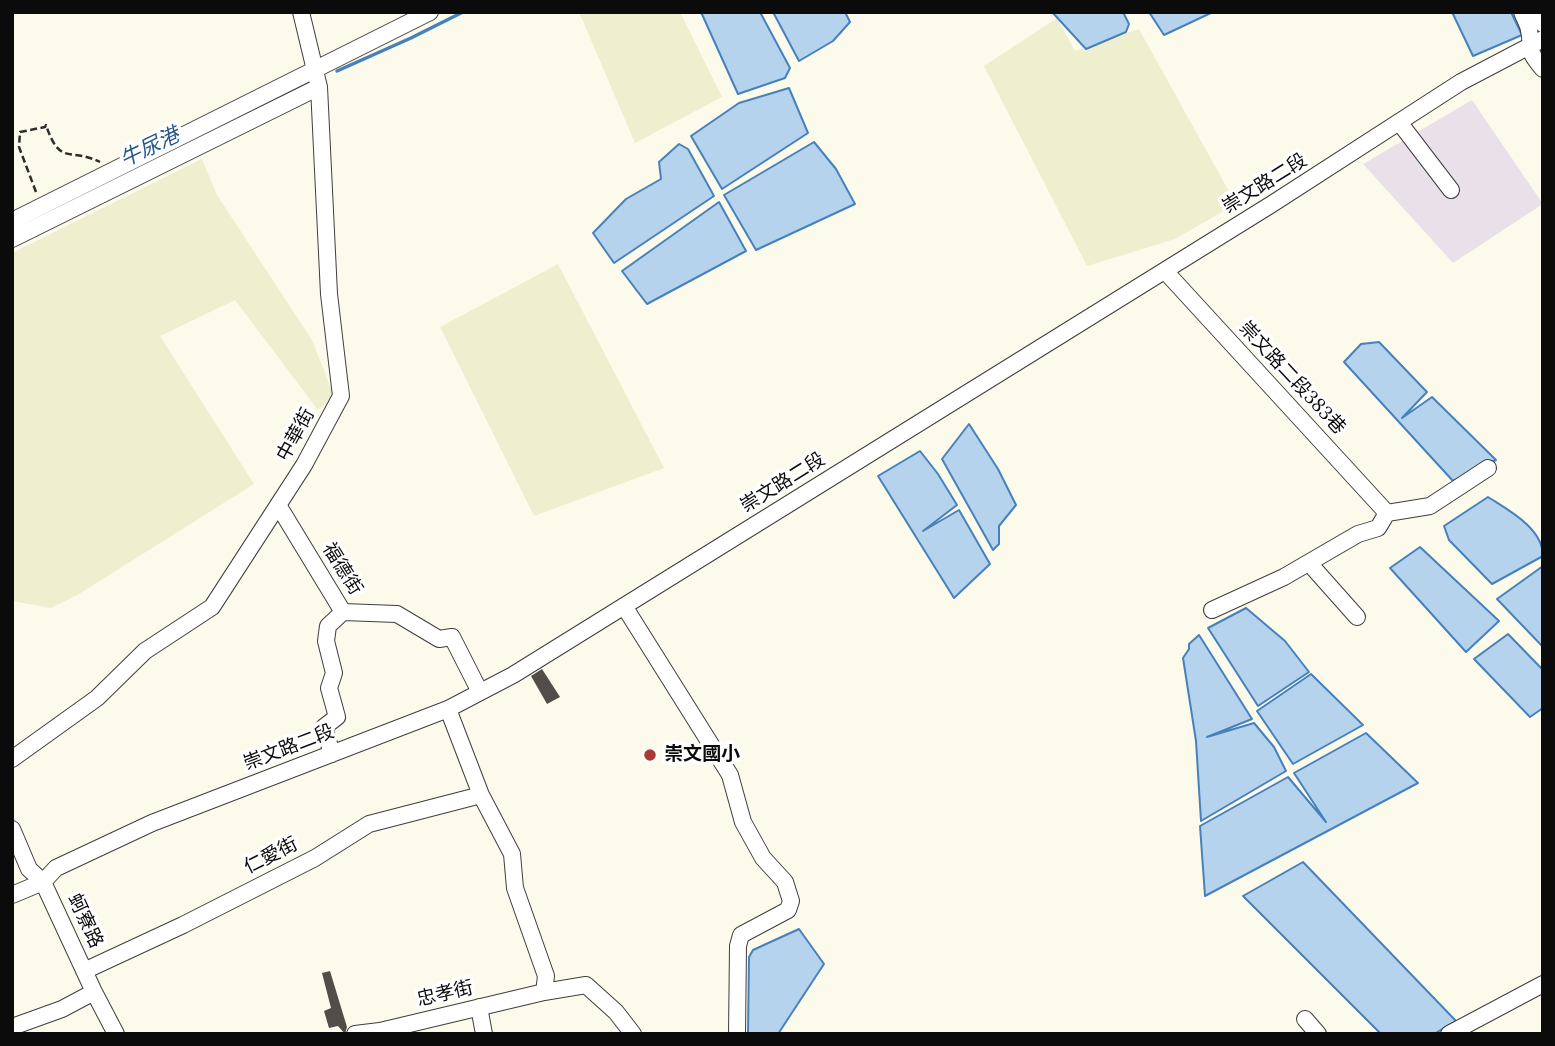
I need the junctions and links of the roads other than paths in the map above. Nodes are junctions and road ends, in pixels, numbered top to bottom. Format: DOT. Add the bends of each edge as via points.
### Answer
graph roads {
  1 [pos="300,12"];
  2 [pos="430,12"];
  3 [pos="1522,12"];
  4 [pos="1538,12"];
  5 [pos="1543,24"];
  6 [pos="1536,43"];
  7 [pos="1543,69"];
  8 [pos="315,70"];
  9 [pos="319,87"];
  10 [pos="1399,122"];
  11 [pos="1451,190"];
  12 [pos="12,221"];
  13 [pos="12,239"];
  14 [pos="1165,271"];
  15 [pos="1488,468"];
  16 [pos="278,505"];
  17 [pos="1387,513"];
  18 [pos="1309,563"];
  19 [pos="624,606"];
  20 [pos="1212,610"];
  21 [pos="343,612"];
  22 [pos="1357,617"];
  23 [pos="480,692"];
  24 [pos="448,709"];
  25 [pos="332,754"];
  26 [pos="12,759"];
  27 [pos="481,795"];
  28 [pos="12,829"];
  29 [pos="43,882"];
  30 [pos="12,895"];
  31 [pos="85,971"];
  32 [pos="1543,984"];
  33 [pos="94,992"];
  34 [pos="544,992"];
  35 [pos="479,1007"];
  36 [pos="1305,1019"];
  37 [pos="12,1027"];
  38 [pos="116,1034"];
  39 [pos="355,1034"];
  40 [pos="484,1034"];
  41 [pos="633,1034"];
  42 [pos="737,1034"];
  43 [pos="1318,1034"];
  44 [pos="1449,1034"];
  1 -- 8 [label="street, 中華街"];
  2 -- 8 [label="street"];
  3 -- 6 [label="street"];
  4 -- 5 [label="street"];
  6 -- 7 [label="street" via="1532,57"];
  6 -- 10 [label="street, 崇文路二段" via="1461,82"];
  8 -- 9 [label="street, 中華街"];
  8 -- 12 [label="street"];
  9 -- 13 [label="street"];
  9 -- 16 [label="street, 中華街" via="329,294 341,396"];
  10 -- 11 [label="street"];
  10 -- 14 [label="street, 崇文路二段"];
  14 -- 17 [label="street, 崇文路二段383巷"];
  14 -- 19 [label="street, 崇文路二段"];
  15 -- 17 [label="street" via="1430,506"];
  16 -- 21 [label="street, 福德街"];
  16 -- 26 [label="street, 中華街" via="212,607 145,651 97,698"];
  17 -- 18 [label="street" via="1378,528 1358,534"];
  18 -- 20 [label="street"];
  18 -- 22 [label="street"];
  19 -- 23 [label="street, 崇文路二段"];
  19 -- 42 [label="street" via="730,775 743,822 763,858 785,882 791,901 788,910 741,935"];
  21 -- 23 [label="street, 福德街" via="397,614 439,639 452,637"];
  21 -- 25 [label="street" via="328,626 326,641 334,673 329,688 337,717 324,727"];
  23 -- 24 [label="street, 崇文路二段"];
  24 -- 25 [label="street, 崇文路二段"];
  24 -- 27 [label="street"];
  25 -- 29 [label="street, 崇文路二段" via="152,823 56,868"];
  27 -- 31 [label="street, 仁愛街" via="369,824 315,858"];
  27 -- 34 [label="street" via="512,854 514,888 546,976"];
  28 -- 29 [label="street, 蚵寮路" via="29,869"];
  29 -- 30 [label="street, 崇文路二段"];
  29 -- 31 [label="street, 蚵寮路"];
  31 -- 33 [label="street, 蚵寮路"];
  32 -- 44 [label="street"];
  33 -- 37 [label="street"];
  33 -- 38 [label="street, 蚵寮路"];
  34 -- 35 [label="street, 忠孝街"];
  34 -- 41 [label="street, 忠孝街" via="586,985"];
  35 -- 39 [label="street, 忠孝街"];
  35 -- 40 [label="street"];
  36 -- 43 [label="street"];
}
